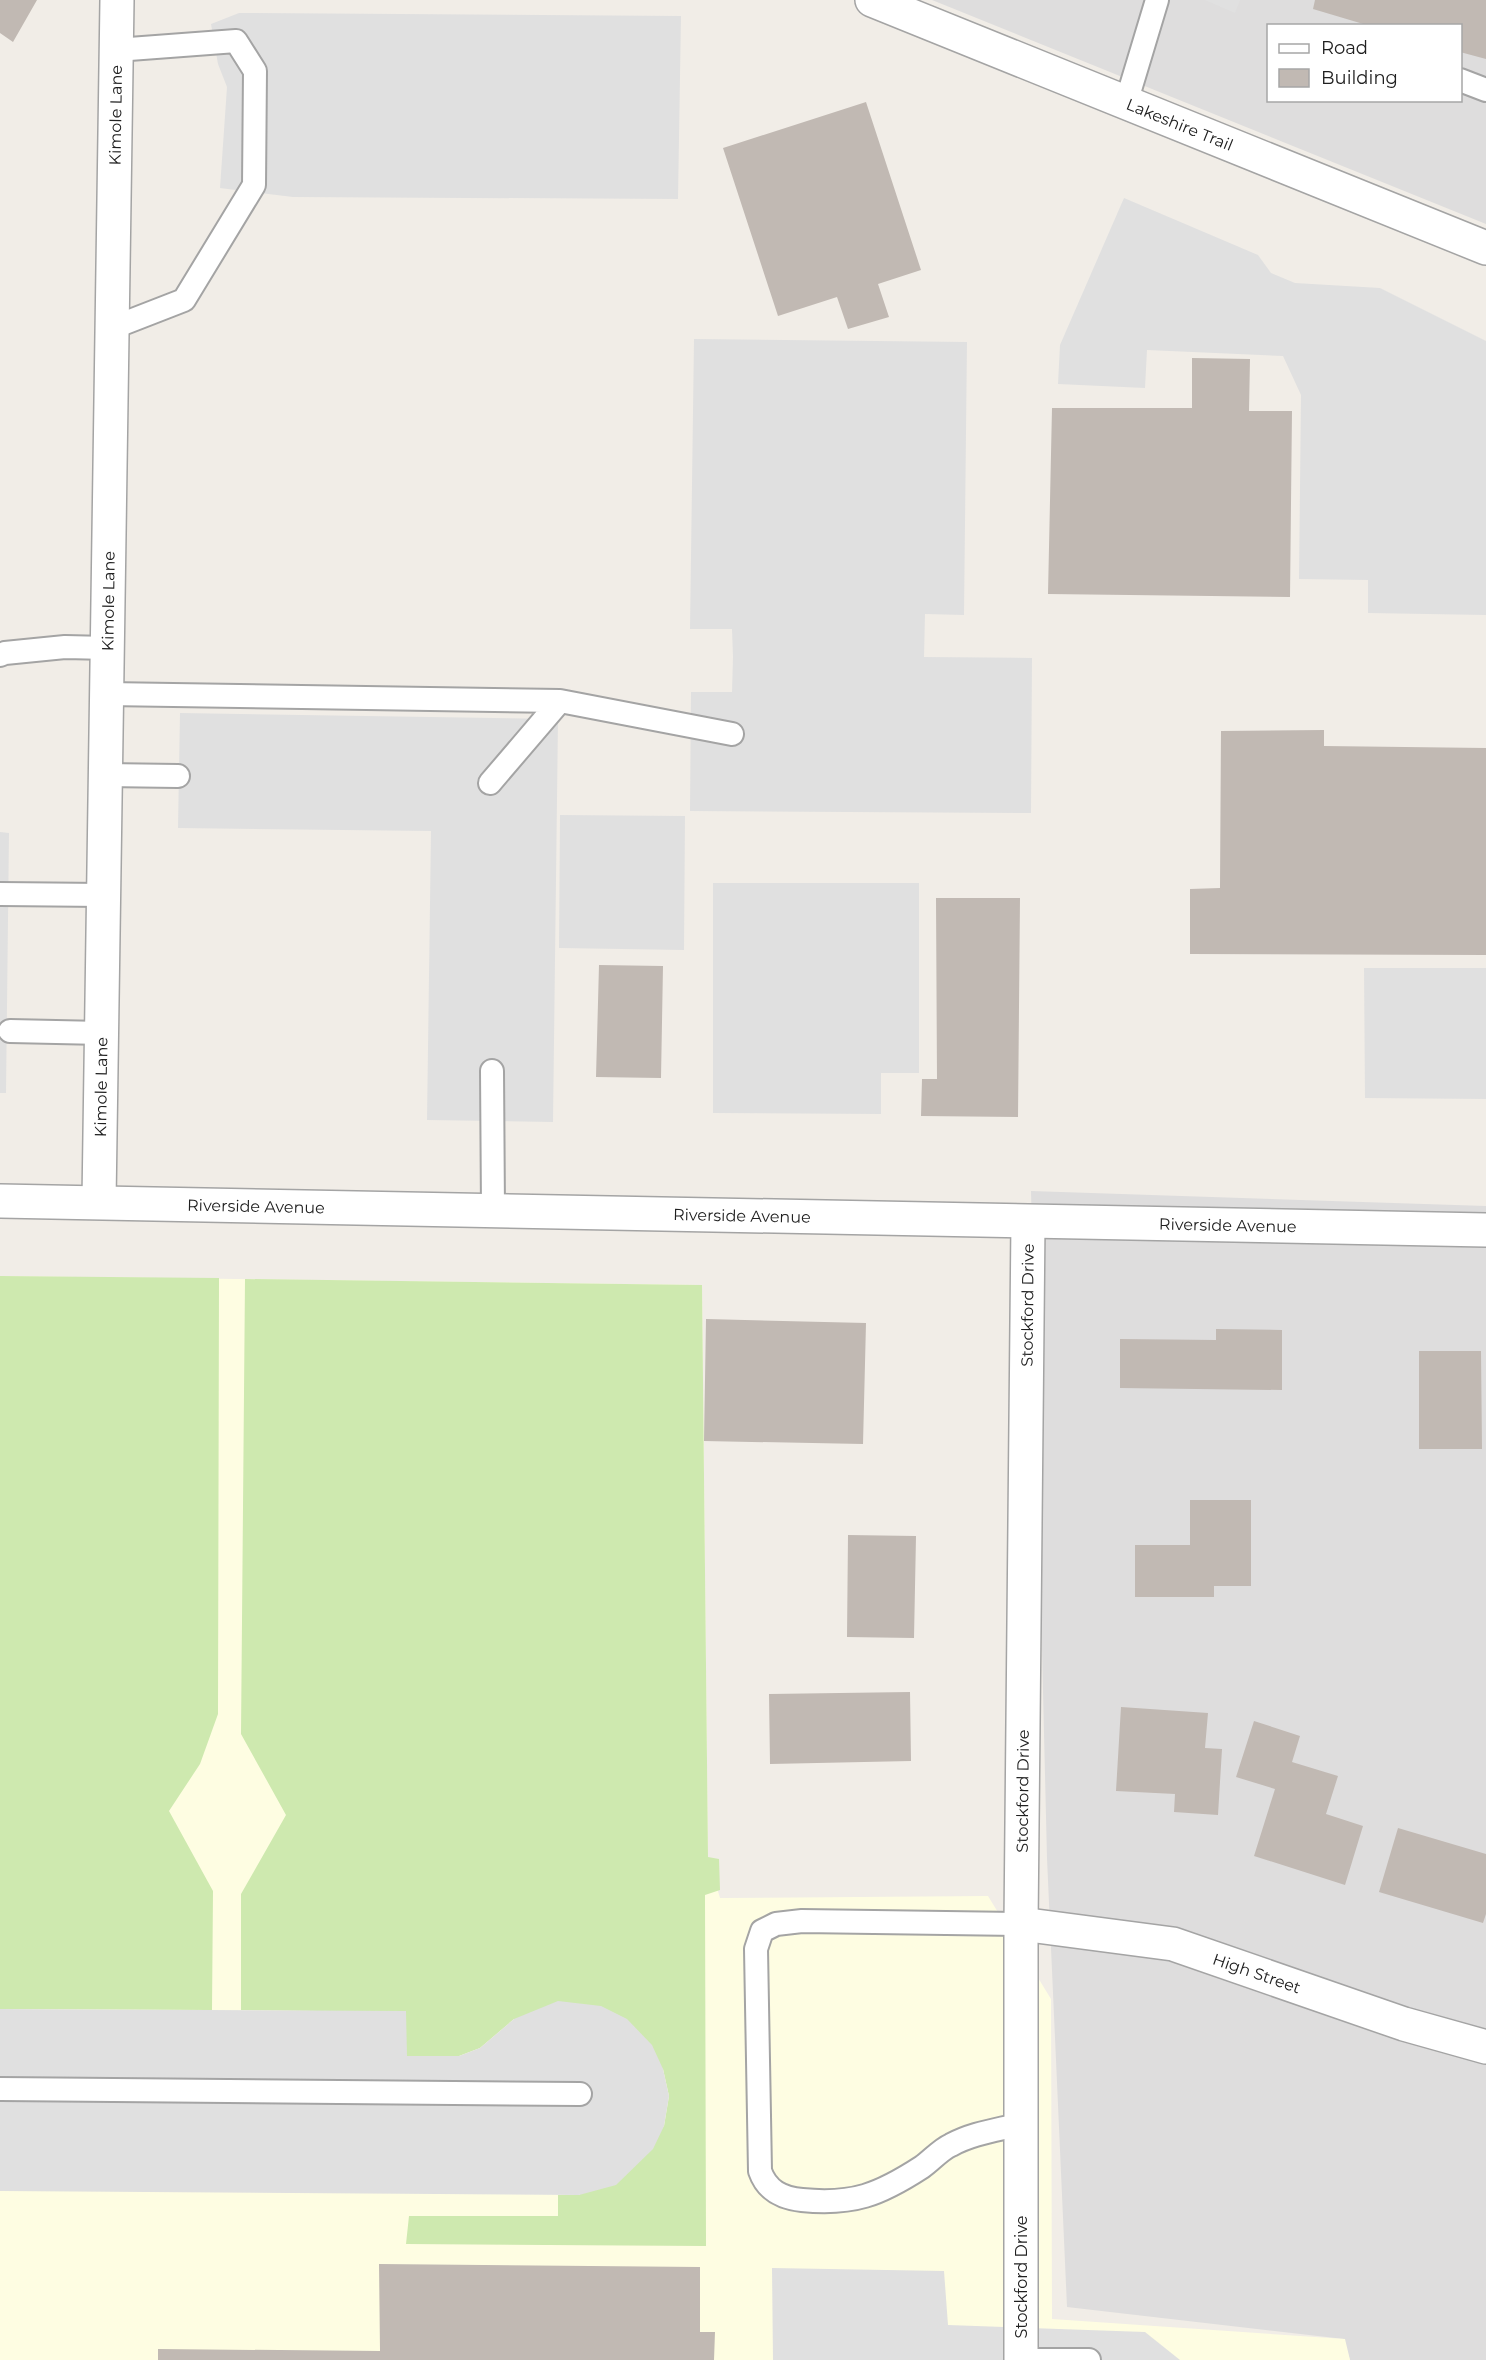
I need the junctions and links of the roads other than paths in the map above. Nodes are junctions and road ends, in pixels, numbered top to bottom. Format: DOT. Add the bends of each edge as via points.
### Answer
graph roads {
  1 [pos="117,0"];
  2 [pos="872,0"];
  3 [pos="1157,0"];
  4 [pos="116,50"];
  5 [pos="1462,80"];
  6 [pos="1486,90"];
  7 [pos="1126,103"];
  8 [pos="1486,248"];
  9 [pos="112,328"];
  10 [pos="108,648"];
  11 [pos="0,655"];
  12 [pos="106,694"];
  13 [pos="560,700"];
  14 [pos="732,734"];
  15 [pos="105,775"];
  16 [pos="177,776"];
  17 [pos="490,783"];
  18 [pos="0,894"];
  19 [pos="104,895"];
  20 [pos="10,1031"];
  21 [pos="102,1033"];
  22 [pos="492,1071"];
  23 [pos="0,1201"];
  24 [pos="99,1201"];
  25 [pos="493,1210"];
  26 [pos="1028,1222"];
  27 [pos="1486,1230"];
  28 [pos="1021,1924"];
  29 [pos="1486,2046"];
  30 [pos="0,2089"];
  31 [pos="580,2094"];
  32 [pos="1021,2124"];
  33 [pos="1021,2360"];
  34 [pos="1089,2360"];
  1 -- 4 [label="street, Kimole Lane"];
  2 -- 7 [label="street, Lakeshire Trail"];
  3 -- 7 [label="lane"];
  4 -- 9 [label="street, Kimole Lane"];
  4 -- 9 [label="lane" via="236,41 255,71 255,118 254,185 184,300"];
  5 -- 6 [label="lane"];
  7 -- 8 [label="street, Lakeshire Trail"];
  9 -- 10 [label="street, Kimole Lane"];
  10 -- 11 [label="lane" via="65,647"];
  10 -- 12 [label="street, Kimole Lane"];
  12 -- 13 [label="lane"];
  12 -- 15 [label="street, Kimole Lane"];
  13 -- 14 [label="lane"];
  13 -- 17 [label="lane"];
  15 -- 16 [label="lane"];
  15 -- 19 [label="street, Kimole Lane"];
  18 -- 19 [label="lane"];
  19 -- 21 [label="street, Kimole Lane"];
  20 -- 21 [label="lane"];
  21 -- 24 [label="street, Kimole Lane"];
  22 -- 25 [label="lane"];
  23 -- 24 [label="street, Riverside Avenue"];
  24 -- 25 [label="street, Riverside Avenue"];
  25 -- 26 [label="street, Riverside Avenue"];
  26 -- 27 [label="street, Riverside Avenue"];
  26 -- 28 [label="street, Stockford Drive"];
  28 -- 29 [label="street, High Street" via="1173,1944 1404,2024"];
  28 -- 32 [label="street, Stockford Drive"];
  28 -- 32 [label="lane" via="802,1922 776,1924 762,1931 756,1949 760,2172 764,2181 785,2198 827,2202 860,2199 886,2189 950,2145 976,2134"];
  30 -- 31 [label="lane"];
  32 -- 33 [label="street, Stockford Drive"];
  33 -- 34 [label="lane"];
}
